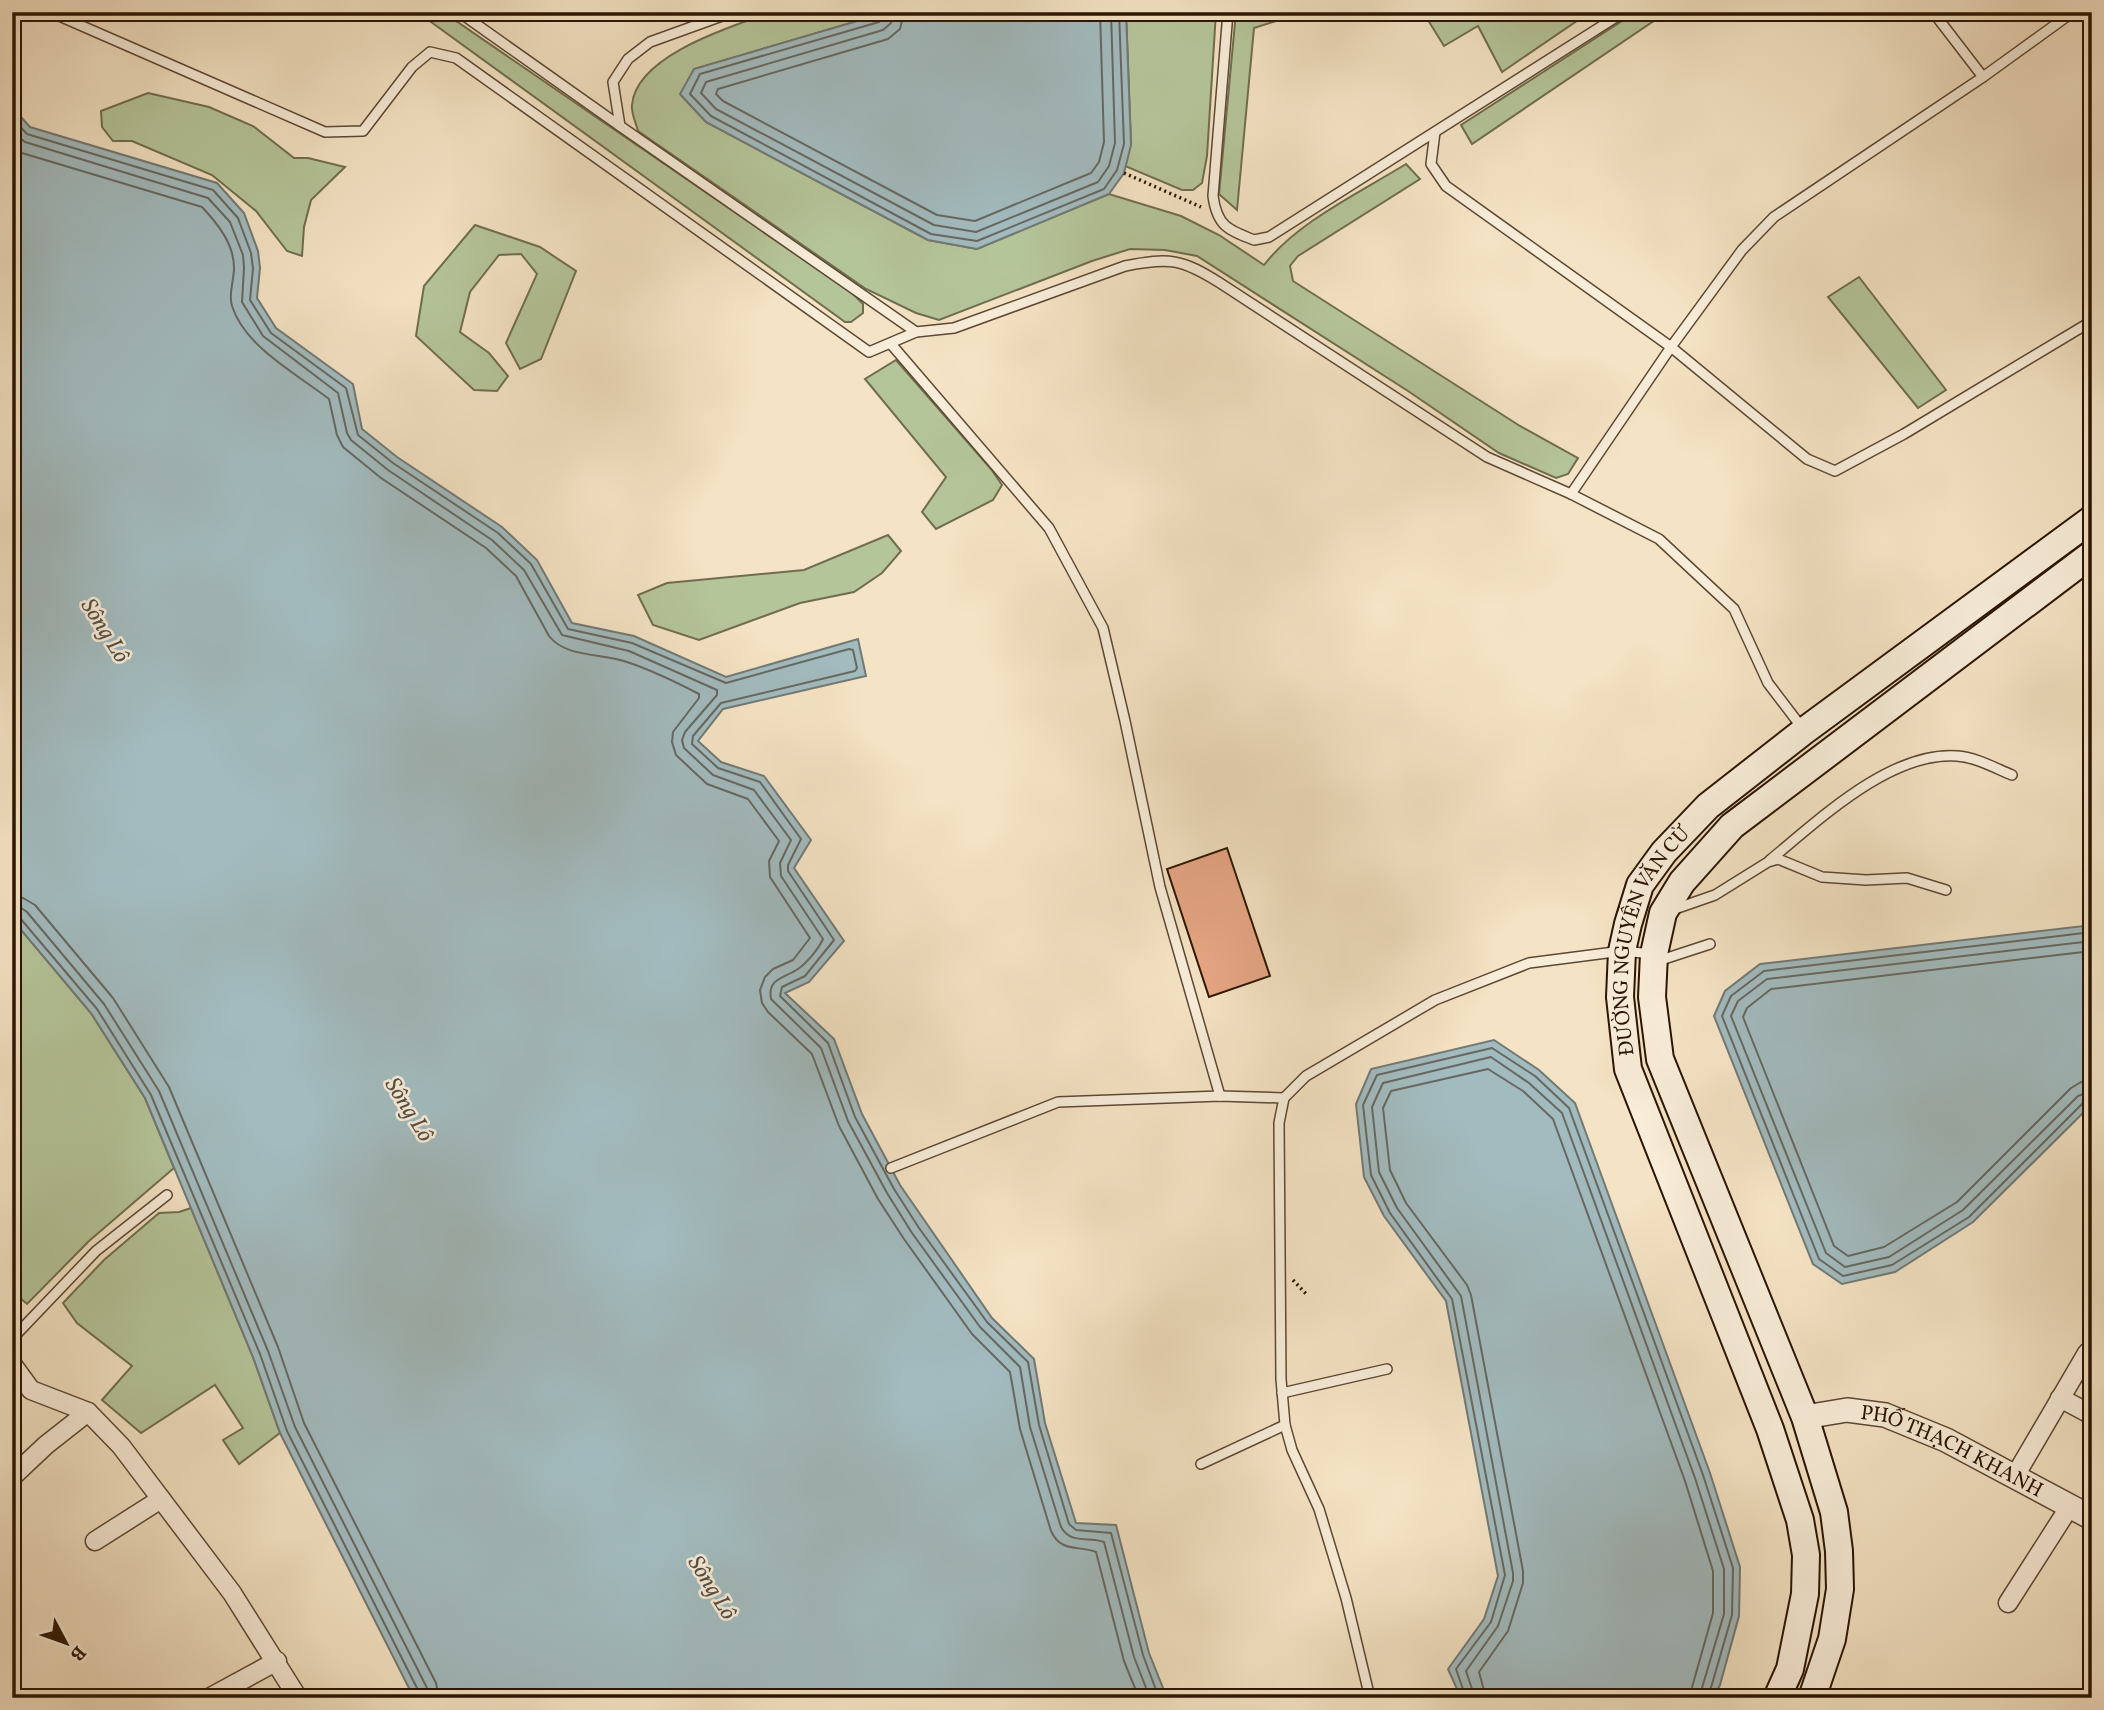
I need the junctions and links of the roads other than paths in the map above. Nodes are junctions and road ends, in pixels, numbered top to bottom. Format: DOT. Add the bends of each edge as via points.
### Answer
graph roads {
  1 [pos="50,12"];
  2 [pos="459,12"];
  3 [pos="733,12"];
  4 [pos="1228,12"];
  5 [pos="1624,12"];
  6 [pos="1933,12"];
  7 [pos="2073,12"];
  8 [pos="70,16"];
  9 [pos="1983,77"];
  10 [pos="620,126"];
  11 [pos="1435,132"];
  12 [pos="2092,321"];
  13 [pos="916,332"];
  14 [pos="891,344"];
  15 [pos="1671,348"];
  16 [pos="1571,494"];
  17 [pos="2092,519"];
  18 [pos="2092,554"];
  19 [pos="1804,731"];
  20 [pos="2012,775"];
  21 [pos="1768,862"];
  22 [pos="1946,890"];
  23 [pos="1663,913"];
  24 [pos="1710,944"];
  25 [pos="1622,951"];
  26 [pos="1654,959"];
  27 [pos="1220,1096"];
  28 [pos="1284,1098"];
  29 [pos="891,1168"];
  30 [pos="167,1195"];
  31 [pos="12,1339"];
  32 [pos="2087,1353"];
  33 [pos="12,1364"];
  34 [pos="1387,1369"];
  35 [pos="1282,1393"];
  36 [pos="2060,1398"];
  37 [pos="88,1412"];
  38 [pos="2092,1415"];
  39 [pos="1805,1417"];
  40 [pos="1285,1425"];
  41 [pos="1201,1464"];
  42 [pos="2015,1475"];
  43 [pos="12,1477"];
  44 [pos="161,1499"];
  45 [pos="2070,1506"];
  46 [pos="2092,1518"];
  47 [pos="95,1541"];
  48 [pos="2008,1603"];
  49 [pos="277,1661"];
  50 [pos="209,1698"];
  51 [pos="298,1698"];
  52 [pos="1370,1698"];
  53 [pos="1777,1698"];
  54 [pos="1812,1698"];
  1 -- 8 [label="lane"];
  2 -- 10 [label="lane"];
  3 -- 10 [label="lane" via="650,42 628,59 613,82"];
  4 -- 11 [label="lane" via="1213,196 1215,214 1236,233 1254,240 1269,237"];
  5 -- 11 [label="lane"];
  6 -- 9 [label="lane"];
  7 -- 9 [label="lane"];
  8 -- 14 [label="lane" via="324,132 363,131 412,67 430,52 456,58 869,352"];
  9 -- 15 [label="lane" via="1774,217 1742,250"];
  10 -- 13 [label="lane"];
  11 -- 15 [label="lane" via="1431,164 1446,186"];
  12 -- 15 [label="lane" via="1904,435 1835,471 1807,459"];
  13 -- 14 [label="lane"];
  13 -- 16 [label="lane" via="954,328 1125,266 1177,261 1198,269 1488,457"];
  14 -- 27 [label="lane" via="1049,528 1103,628 1160,887"];
  15 -- 16 [label="lane"];
  16 -- 19 [label="lane" via="1659,539 1734,609 1768,683"];
  17 -- 19 [label="main road, ĐƯỜNG NGUYỄN VĂN CỪ"];
  18 -- 23 [label="main road, ĐƯỜNG NGUYỄN VĂN CỪ" via="1732,826 1682,882"];
  19 -- 25 [label="main road, ĐƯỜNG NGUYỄN VĂN CỪ" via="1708,806 1664,852 1640,885"];
  20 -- 21 [label="lane" via="1958,756 1927,757 1892,769 1834,808"];
  21 -- 22 [label="lane" via="1787,861 1822,877 1907,878"];
  21 -- 23 [label="lane" via="1715,895"];
  23 -- 26 [label="main road, ĐƯỜNG NGUYỄN VĂN CỪ"];
  24 -- 26 [label="lane"];
  25 -- 26 [label="lane"];
  25 -- 28 [label="lane" via="1529,963 1435,1000 1306,1076"];
  25 -- 53 [label="main road, ĐƯỜNG NGUYỄN VĂN CỪ" via="1620,997 1628,1069 1770,1429 1800,1520 1806,1555 1805,1594 1790,1669"];
  26 -- 39 [label="main road, ĐƯỜNG NGUYỄN VĂN CỪ" via="1652,997 1660,1059"];
  27 -- 28 [label="lane"];
  27 -- 29 [label="lane" via="1058,1102"];
  28 -- 35 [label="lane" via="1279,1123"];
  30 -- 31 [label="lane" via="96,1251"];
  32 -- 36 [label="street"];
  33 -- 37 [label="street" via="31,1390"];
  34 -- 35 [label="lane"];
  35 -- 40 [label="lane"];
  36 -- 38 [label="street"];
  36 -- 42 [label="street"];
  37 -- 43 [label="street"];
  37 -- 44 [label="street"];
  39 -- 42 [label="street, PHỐ THẠCH KHANH" via="1847,1410 1885,1415"];
  39 -- 54 [label="main road, ĐƯỜNG NGUYỄN VĂN CỪ" via="1834,1512 1840,1589 1832,1639"];
  40 -- 41 [label="lane"];
  40 -- 52 [label="lane" via="1319,1509"];
  42 -- 45 [label="street, PHỐ THẠCH KHANH"];
  44 -- 47 [label="street"];
  44 -- 49 [label="street"];
  45 -- 46 [label="street, PHỐ THẠCH KHANH"];
  45 -- 48 [label="street"];
  49 -- 50 [label="street"];
  49 -- 51 [label="street"];
}
